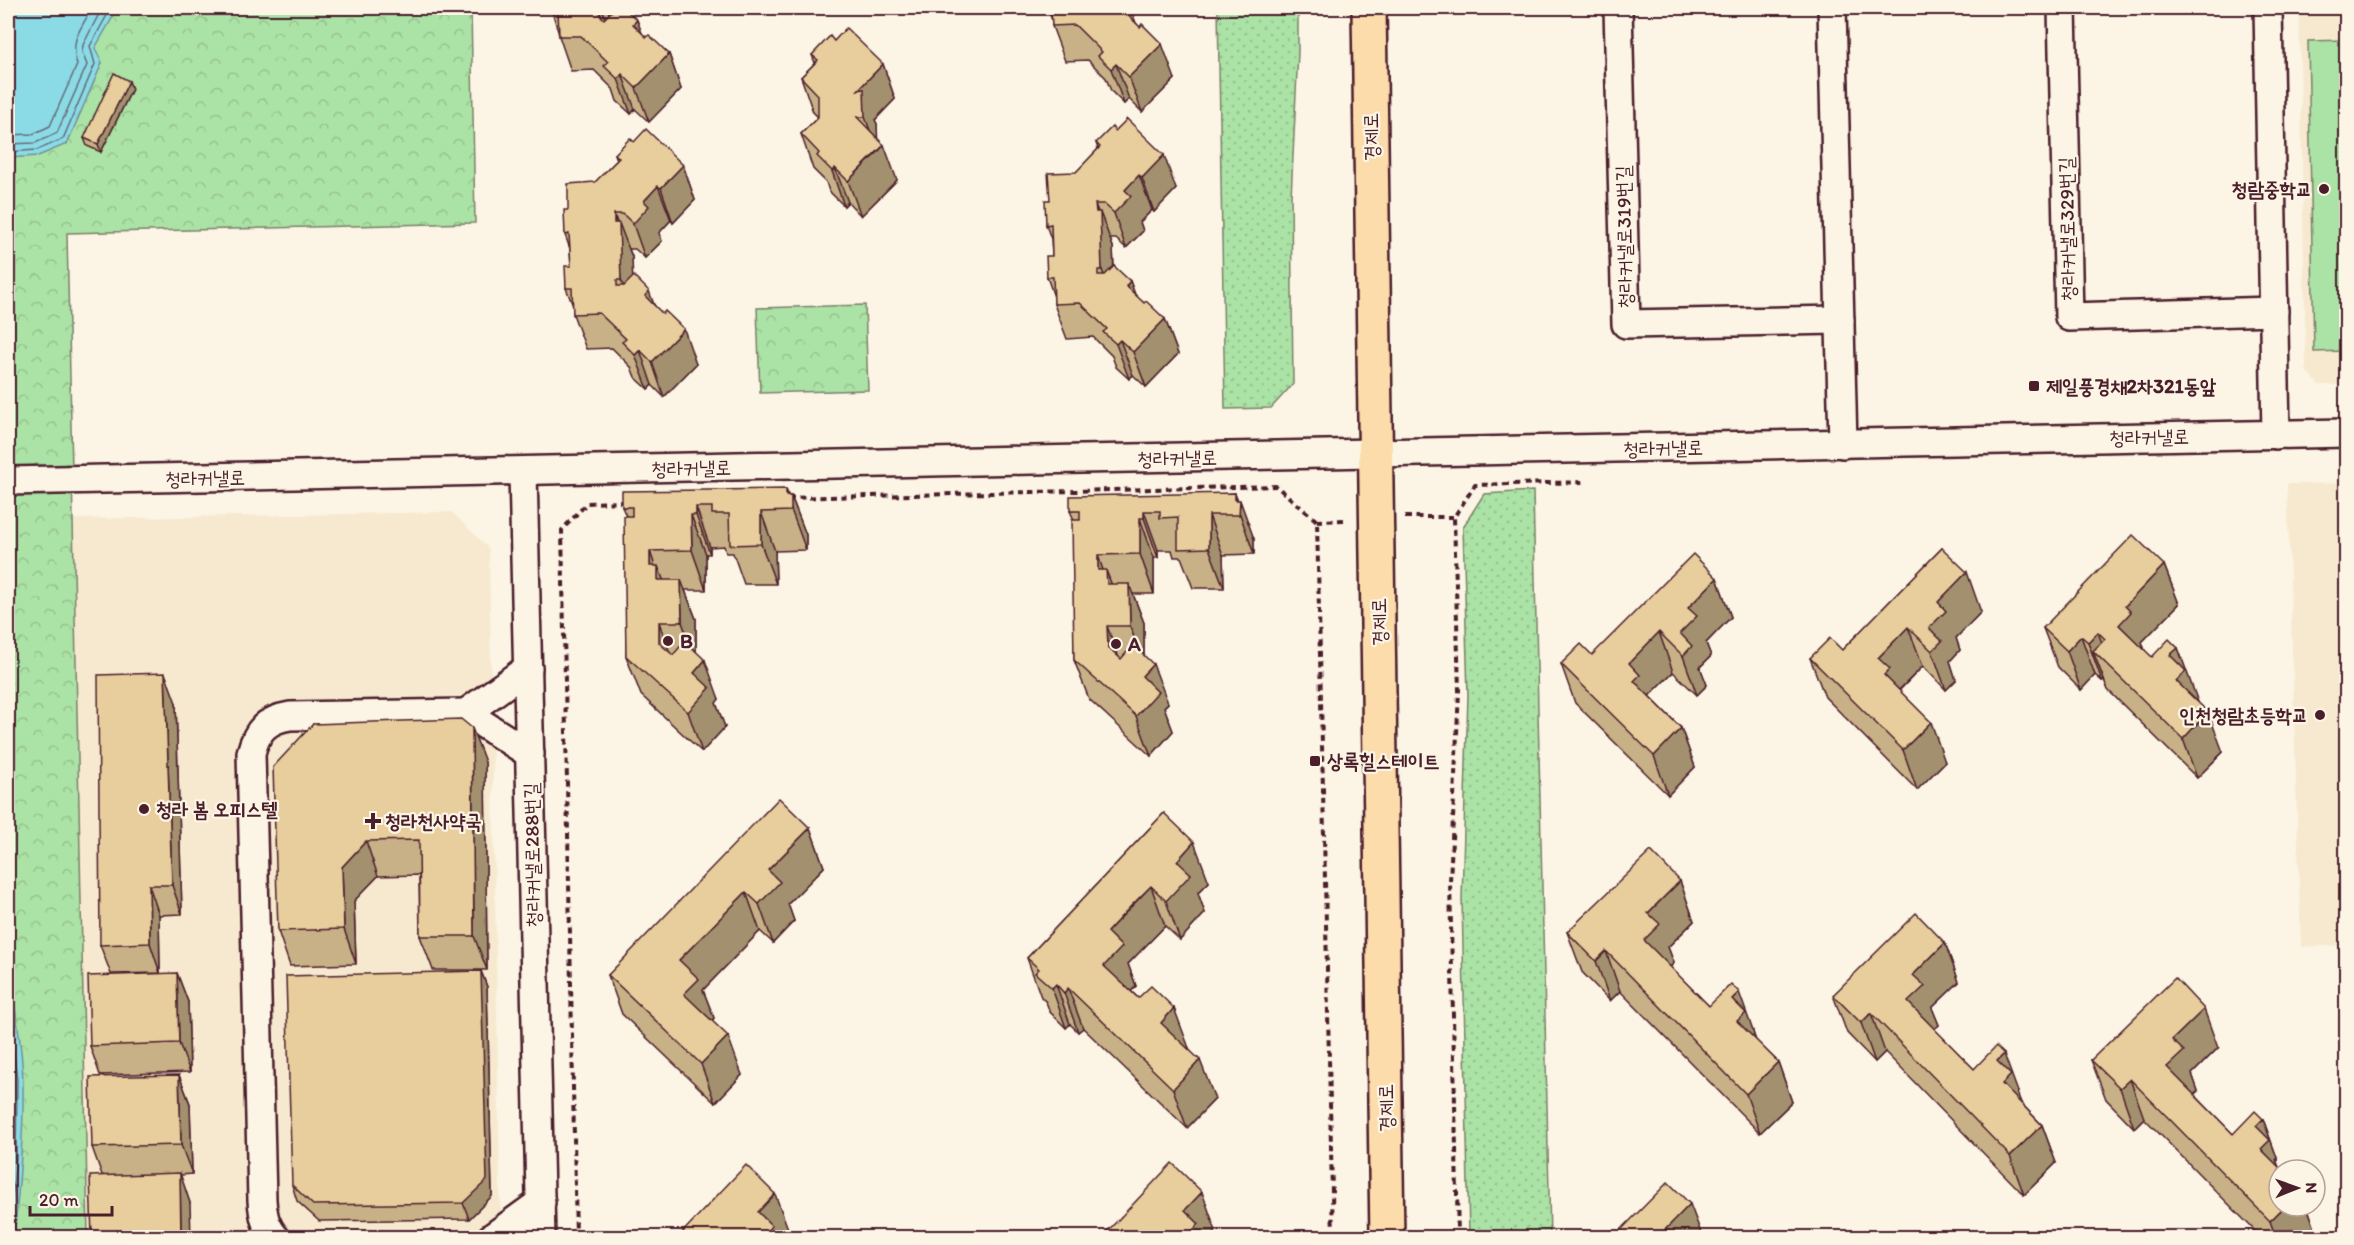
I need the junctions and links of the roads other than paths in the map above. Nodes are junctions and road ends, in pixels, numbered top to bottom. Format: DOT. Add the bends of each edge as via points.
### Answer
graph roads {
  1 [pos="1370,8"];
  2 [pos="1618,8"];
  3 [pos="1832,8"];
  4 [pos="2062,8"];
  5 [pos="2268,8"];
  6 [pos="2274,311"];
  7 [pos="1840,320"];
  8 [pos="2346,433"];
  9 [pos="2276,435"];
  10 [pos="1843,444"];
  11 [pos="1376,454"];
  12 [pos="523,472"];
  13 [pos="8,482"];
  14 [pos="528,668"];
  15 [pos="466,713"];
  16 [pos="530,754"];
  17 [pos="541,1202"];
  18 [pos="276,1238"];
  19 [pos="491,1238"];
  20 [pos="541,1238"];
  21 [pos="1387,1238"];
  1 -- 11 [label="main road, 경제로"];
  2 -- 7 [label="street, 청라커낼로319번길" via="1626,324"];
  3 -- 7 [label="street"];
  4 -- 6 [label="street, 청라커낼로329번길" via="2069,317"];
  5 -- 6 [label="street"];
  6 -- 9 [label="street"];
  7 -- 10 [label="street"];
  8 -- 9 [label="street, 청라커낼로"];
  9 -- 10 [label="street, 청라커낼로"];
  10 -- 11 [label="street, 청라커낼로"];
  11 -- 12 [label="street, 청라커낼로"];
  11 -- 21 [label="main road, 경제로"];
  12 -- 13 [label="street, 청라커낼로"];
  12 -- 14 [label="street, 청라커낼로288번길"];
  14 -- 15 [label="street"];
  14 -- 16 [label="street, 청라커낼로288번길"];
  15 -- 16 [label="street"];
  15 -- 18 [label="street" via="290,716 277,718 255,736 250,753 262,1200 264,1218"];
  16 -- 17 [label="street, 청라커낼로288번길"];
  17 -- 19 [label="street"];
  17 -- 20 [label="street, 청라커낼로288번길"];
}
